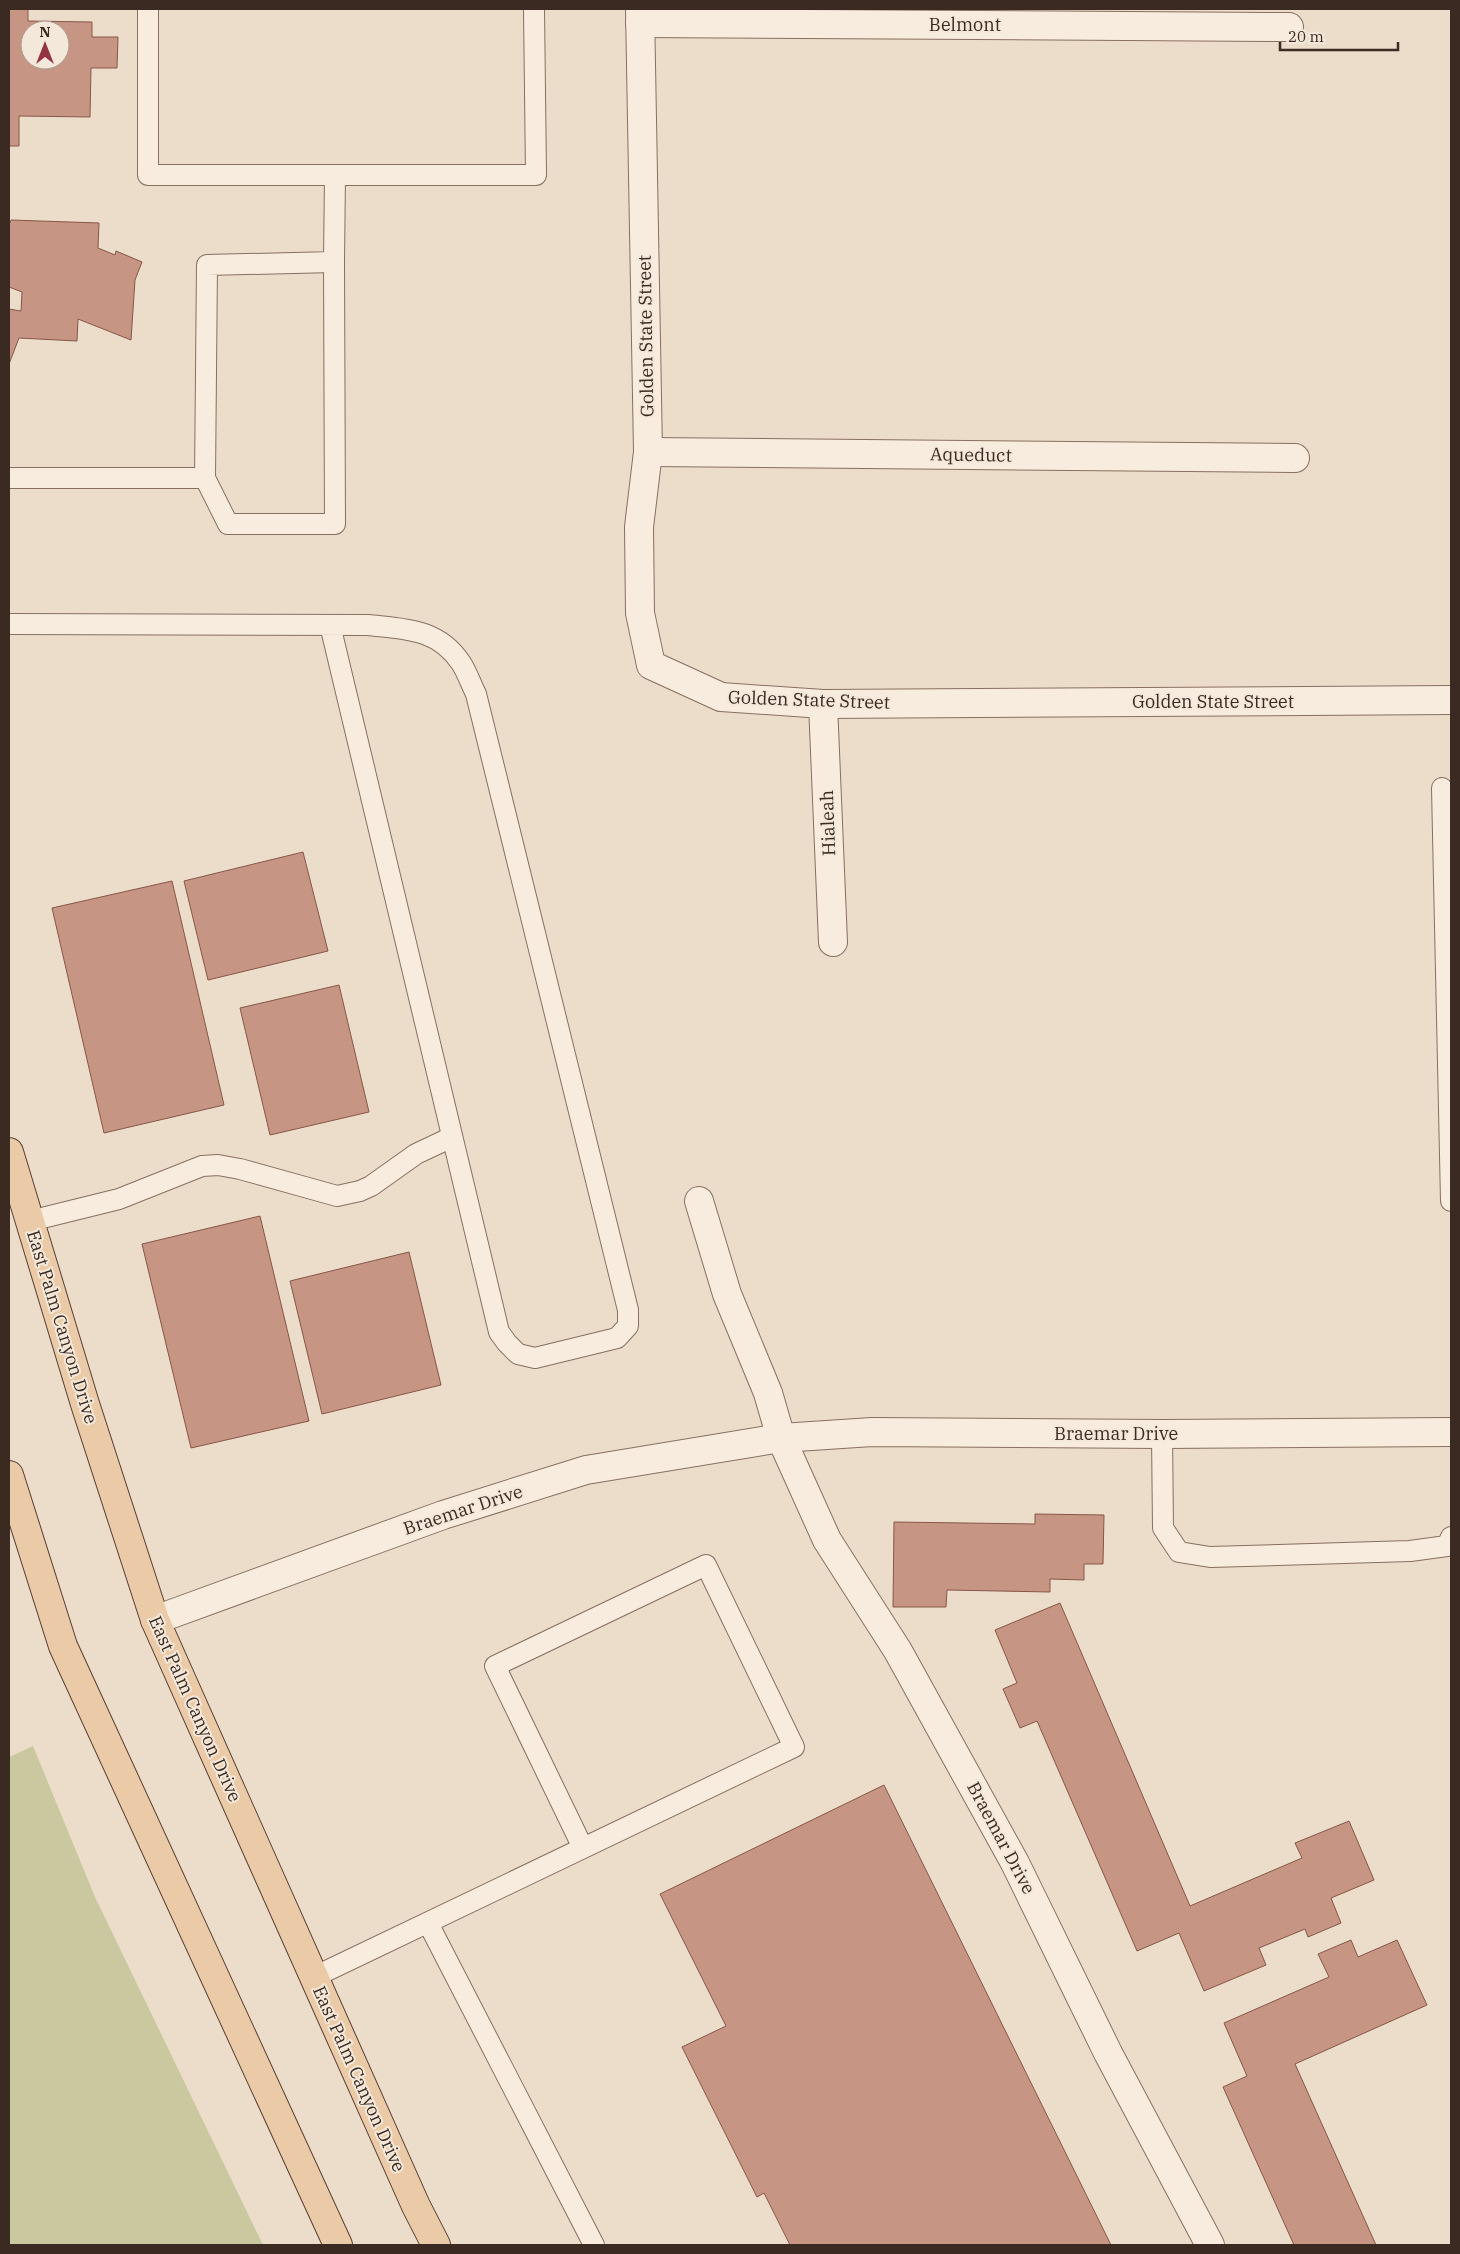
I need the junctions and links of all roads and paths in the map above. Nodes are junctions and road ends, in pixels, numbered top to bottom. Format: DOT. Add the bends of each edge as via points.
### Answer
graph roads {
  1 [pos="148,9"];
  2 [pos="534,9"];
  3 [pos="640,16"];
  4 [pos="1289,27"];
  5 [pos="335,175"];
  6 [pos="334,262"];
  7 [pos="648,452"];
  8 [pos="1295,458"];
  9 [pos="9,478"];
  10 [pos="205,478"];
  11 [pos="9,624"];
  12 [pos="330,624"];
  13 [pos="1451,700"];
  14 [pos="823,704"];
  15 [pos="1442,788"];
  16 [pos="833,942"];
  17 [pos="452,1137"];
  18 [pos="9,1152"];
  19 [pos="699,1201"];
  20 [pos="1451,1201"];
  21 [pos="30,1221"];
  22 [pos="1451,1432"];
  23 [pos="1162,1434"];
  24 [pos="781,1438"];
  25 [pos="9,1475"];
  26 [pos="1451,1537"];
  27 [pos="155,1620"];
  28 [pos="583,1848"];
  29 [pos="428,1923"];
  30 [pos="314,1977"];
  31 [pos="338,2245"];
  32 [pos="436,2245"];
  33 [pos="594,2245"];
  34 [pos="1210,2245"];
  1 -- 5 [label="lane" via="148,175"];
  2 -- 5 [label="lane" via="536,175"];
  3 -- 4 [label="street, Belmont"];
  3 -- 7 [label="street, Golden State Street"];
  5 -- 6 [label="lane"];
  6 -- 10 [label="lane" via="207,265"];
  6 -- 10 [label="lane" via="335,524 228,524"];
  7 -- 8 [label="street, Aqueduct"];
  7 -- 14 [label="street, Golden State Street" via="639,527 640,613 651,665 721,697"];
  9 -- 10 [label="lane"];
  11 -- 12 [label="lane"];
  12 -- 17 [label="lane"];
  12 -- 17 [label="lane" via="368,624 420,631 436,638 460,662 476,694 628,1310 628,1326 617,1338 535,1358 518,1354 507,1344 499,1332"];
  13 -- 14 [label="street, Golden State Street"];
  14 -- 16 [label="street, Hialeah"];
  15 -- 20 [label="lane"];
  17 -- 21 [label="lane" via="408,1158 371,1186 337,1196 240,1169 202,1166 119,1199"];
  18 -- 21 [label="main road, East Palm Canyon Drive"];
  19 -- 24 [label="street, Braemar Drive" via="727,1294 768,1393"];
  21 -- 27 [label="main road, East Palm Canyon Drive"];
  22 -- 23 [label="street, Braemar Drive"];
  23 -- 24 [label="street, Braemar Drive" via="872,1432"];
  23 -- 26 [label="lane" via="1163,1528 1180,1552 1210,1557 1410,1551 1447,1546"];
  24 -- 27 [label="street, Braemar Drive" via="586,1470 444,1515"];
  24 -- 34 [label="street, Braemar Drive" via="827,1540 898,1650 1015,1863 1108,2053"];
  25 -- 31 [label="main road" via="63,1646"];
  27 -- 30 [label="main road, East Palm Canyon Drive"];
  28 -- 28 [label="lane" via="794,1748 706,1565 495,1666"];
  28 -- 29 [label="lane"];
  29 -- 30 [label="lane"];
  29 -- 33 [label="lane"];
  30 -- 32 [label="main road, East Palm Canyon Drive"];
}
